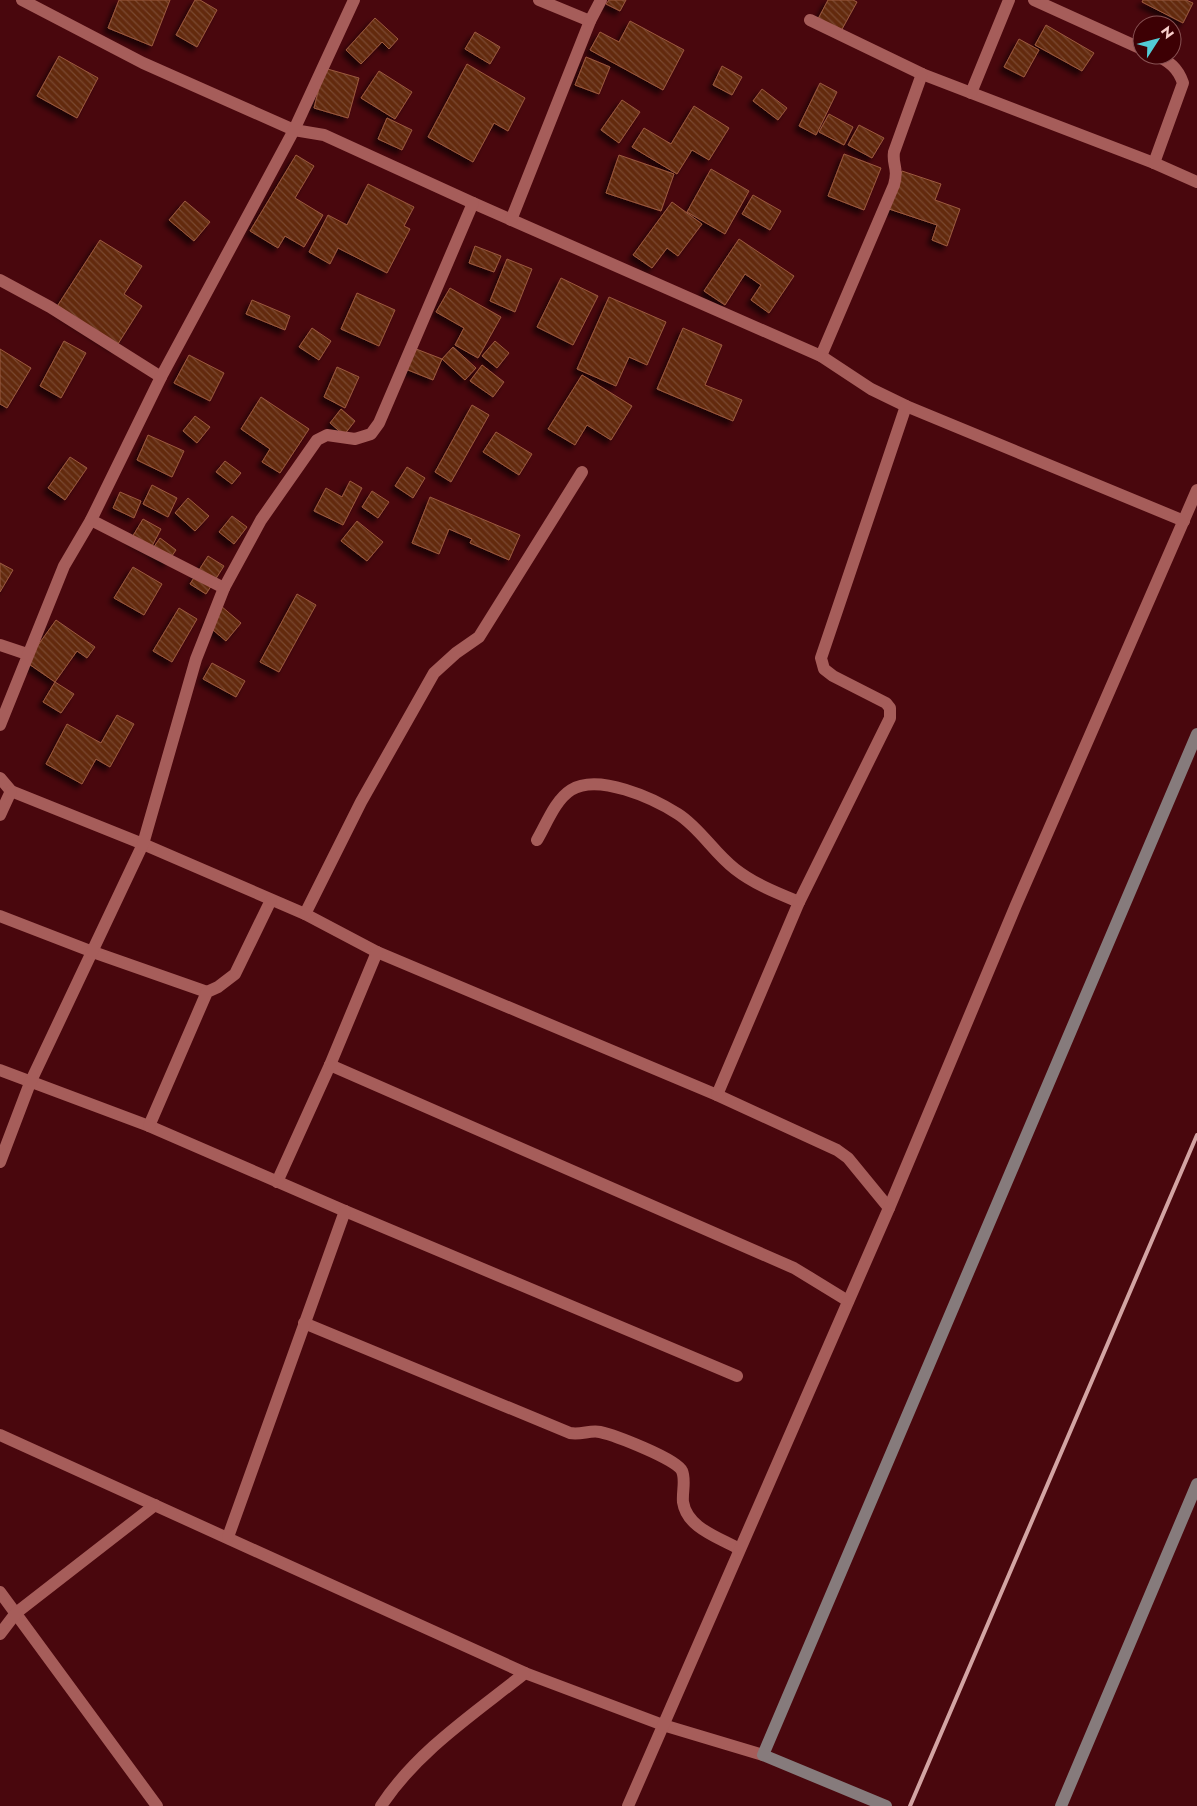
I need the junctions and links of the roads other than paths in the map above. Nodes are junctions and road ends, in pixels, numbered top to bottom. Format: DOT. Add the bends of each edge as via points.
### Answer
graph roads {
  1 [pos="22,0"];
  2 [pos="354,0"];
  3 [pos="539,0"];
  4 [pos="601,0"];
  5 [pos="1009,0"];
  6 [pos="1034,0"];
  7 [pos="810,20"];
  8 [pos="590,21"];
  9 [pos="1132,44"];
  10 [pos="1173,65"];
  11 [pos="922,74"];
  12 [pos="971,93"];
  13 [pos="294,130"];
  14 [pos="1154,163"];
  15 [pos="1197,182"];
  16 [pos="473,203"];
  17 [pos="510,220"];
  18 [pos="0,280"];
  19 [pos="821,356"];
  20 [pos="161,377"];
  21 [pos="906,406"];
  22 [pos="582,472"];
  23 [pos="1197,490"];
  24 [pos="91,520"];
  25 [pos="1184,521"];
  26 [pos="224,588"];
  27 [pos="0,645"];
  28 [pos="27,654"];
  29 [pos="0,725"];
  30 [pos="1197,734"];
  31 [pos="0,778"];
  32 [pos="11,791"];
  33 [pos="0,815"];
  34 [pos="537,840"];
  35 [pos="143,844"];
  36 [pos="271,900"];
  37 [pos="799,902"];
  38 [pos="305,914"];
  39 [pos="0,916"];
  40 [pos="93,952"];
  41 [pos="377,952"];
  42 [pos="208,992"];
  43 [pos="330,1066"];
  44 [pos="0,1070"];
  45 [pos="30,1082"];
  46 [pos="717,1095"];
  47 [pos="149,1126"];
  48 [pos="0,1162"];
  49 [pos="277,1182"];
  50 [pos="889,1208"];
  51 [pos="345,1211"];
  52 [pos="848,1300"];
  53 [pos="304,1323"];
  54 [pos="737,1376"];
  55 [pos="0,1435"];
  56 [pos="1197,1484"];
  57 [pos="155,1505"];
  58 [pos="228,1537"];
  59 [pos="739,1549"];
  60 [pos="0,1592"];
  61 [pos="16,1613"];
  62 [pos="0,1634"];
  63 [pos="525,1672"];
  64 [pos="663,1725"];
  65 [pos="763,1755"];
  66 [pos="157,1806"];
  67 [pos="381,1806"];
  68 [pos="628,1806"];
  69 [pos="886,1806"];
  70 [pos="1061,1806"];
  1 -- 13 [label="street" via="143,63"];
  2 -- 13 [label="street"];
  3 -- 8 [label="street"];
  4 -- 8 [label="street"];
  5 -- 12 [label="street"];
  6 -- 9 [label="street"];
  7 -- 11 [label="street"];
  8 -- 17 [label="street"];
  10 -- 14 [label="street" via="1183,82"];
  11 -- 12 [label="street"];
  11 -- 19 [label="street" via="894,152 897,169 894,185"];
  12 -- 14 [label="street"];
  13 -- 16 [label="street" via="324,135"];
  13 -- 20 [label="street"];
  14 -- 15 [label="street"];
  16 -- 17 [label="street"];
  16 -- 26 [label="street" via="379,422 371,434 355,439 327,435 317,440 261,520"];
  17 -- 19 [label="street"];
  18 -- 20 [label="street" via="50,307"];
  19 -- 21 [label="street" via="872,389"];
  20 -- 24 [label="street"];
  21 -- 25 [label="street"];
  21 -- 37 [label="street" via="822,658 828,673 882,701 891,713"];
  22 -- 38 [label="street" via="479,637 434,673 361,802"];
  23 -- 25 [label="street"];
  24 -- 26 [label="street"];
  24 -- 28 [label="street" via="64,566"];
  25 -- 50 [label="street" via="1016,905"];
  26 -- 35 [label="street" via="196,659"];
  27 -- 28 [label="street"];
  28 -- 29 [label="street"];
  30 -- 65 [label="street"];
  31 -- 32 [label="street"];
  32 -- 33 [label="street"];
  32 -- 35 [label="street"];
  34 -- 37 [label="street" via="562,797 571,789 600,784 627,790 678,814 715,852 743,874"];
  35 -- 36 [label="street"];
  35 -- 40 [label="street"];
  36 -- 38 [label="street"];
  36 -- 42 [label="street" via="236,974"];
  37 -- 46 [label="street"];
  38 -- 41 [label="street"];
  39 -- 40 [label="street"];
  40 -- 42 [label="street"];
  40 -- 45 [label="street"];
  41 -- 43 [label="street"];
  41 -- 46 [label="street"];
  42 -- 47 [label="street"];
  43 -- 49 [label="street"];
  43 -- 52 [label="street" via="794,1268"];
  44 -- 45 [label="street"];
  45 -- 47 [label="street"];
  45 -- 48 [label="street"];
  46 -- 50 [label="street" via="837,1150 848,1158"];
  47 -- 49 [label="street"];
  49 -- 51 [label="street"];
  50 -- 52 [label="street"];
  51 -- 53 [label="street"];
  51 -- 54 [label="street"];
  52 -- 59 [label="street"];
  53 -- 58 [label="street"];
  53 -- 59 [label="street" via="570,1433 602,1432 676,1464 682,1472 683,1504 694,1524"];
  55 -- 57 [label="street"];
  56 -- 70 [label="street"];
  57 -- 58 [label="street"];
  57 -- 61 [label="street"];
  58 -- 63 [label="street"];
  59 -- 64 [label="street"];
  60 -- 61 [label="street"];
  61 -- 62 [label="street"];
  61 -- 66 [label="street"];
  63 -- 64 [label="street"];
  63 -- 67 [label="street" via="433,1747 396,1783"];
  64 -- 65 [label="street"];
  64 -- 68 [label="street"];
  65 -- 69 [label="street"];
}
